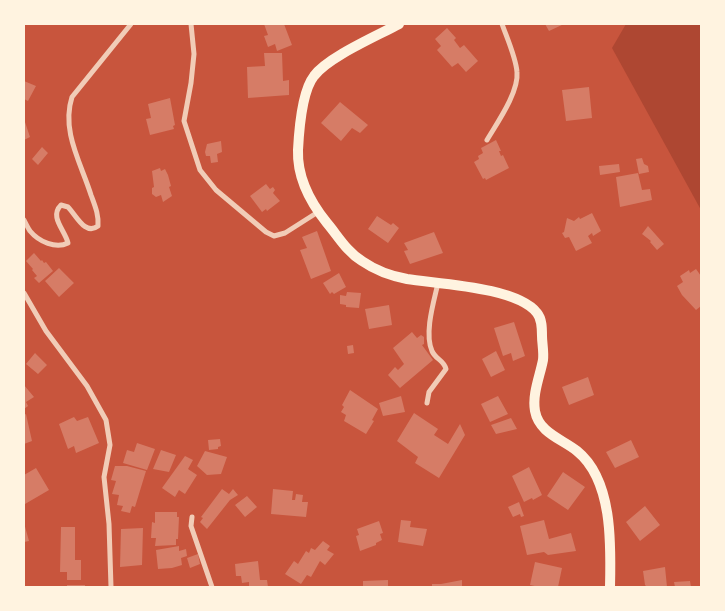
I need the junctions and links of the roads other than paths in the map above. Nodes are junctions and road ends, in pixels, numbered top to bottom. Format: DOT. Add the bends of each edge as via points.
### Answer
graph roads {
  1 [pos="131,24"];
  2 [pos="191,24"];
  3 [pos="399,24"];
  4 [pos="502,24"];
  5 [pos="487,140"];
  6 [pos="318,212"];
  7 [pos="24,220"];
  8 [pos="438,283"];
  9 [pos="24,294"];
  10 [pos="427,404"];
  11 [pos="192,516"];
  12 [pos="111,587"];
  13 [pos="212,587"];
  14 [pos="610,587"];
  1 -- 7 [label="street" via="69,105 70,137 95,207 98,226 90,230 85,228 68,207 61,205 56,217 68,243 62,246 42,240 30,231"];
  2 -- 6 [label="street" via="194,54 184,121 200,170 216,190 274,236 285,233"];
  3 -- 6 [label="main road" via="324,66 312,77 303,112 298,157 302,178"];
  4 -- 5 [label="street" via="517,71 517,82"];
  6 -- 8 [label="main road" via="346,248 361,261 404,278"];
  8 -- 10 [label="street" via="431,316 430,344 432,353 445,363 446,369 429,392"];
  8 -- 14 [label="main road" via="511,297 538,314 542,325 543,358 534,399 535,411 539,423 549,433 578,452 596,476 604,494 611,561"];
  9 -- 12 [label="street" via="46,331 87,386 106,420 110,445 104,477"];
  11 -- 13 [label="street" via="191,526"];
}
